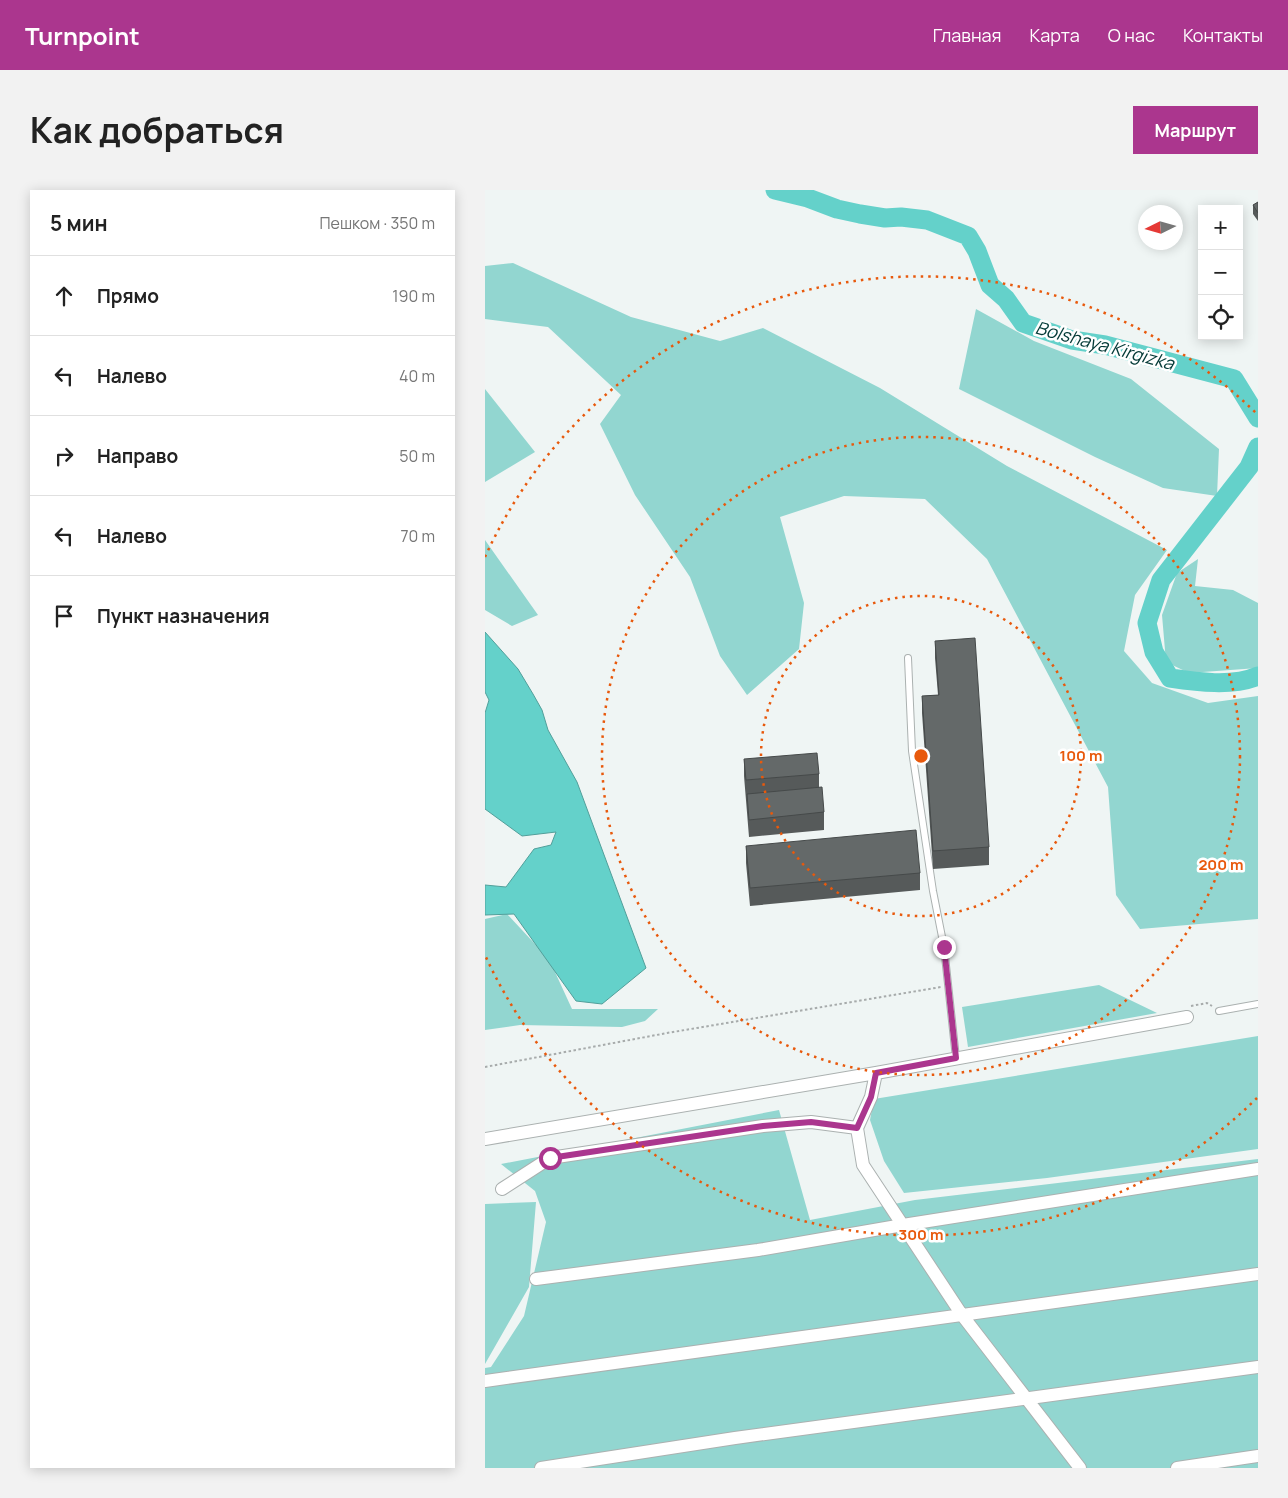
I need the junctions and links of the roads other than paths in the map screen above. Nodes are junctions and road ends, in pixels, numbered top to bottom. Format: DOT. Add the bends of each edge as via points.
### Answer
graph roads {
  1 [pos="908,658"];
  2 [pos="1258,1004"];
  3 [pos="1219,1011"];
  4 [pos="1187,1017"];
  5 [pos="956,1058"];
  6 [pos="876,1073"];
  7 [pos="857,1128"];
  8 [pos="485,1139"];
  9 [pos="1258,1169"];
  10 [pos="502,1188"];
  11 [pos="903,1225"];
  12 [pos="1258,1274"];
  13 [pos="536,1278"];
  14 [pos="962,1315"];
  15 [pos="1258,1368"];
  16 [pos="485,1381"];
  17 [pos="1026,1398"];
  18 [pos="1258,1456"];
  19 [pos="541,1468"];
  20 [pos="1080,1468"];
  21 [pos="1177,1468"];
  1 -- 5 [label="lane" via="912,751 944,947"];
  2 -- 3 [label="lane"];
  4 -- 5 [label="street"];
  5 -- 6 [label="street"];
  6 -- 7 [label="street" via="871,1097"];
  6 -- 8 [label="street"];
  7 -- 10 [label="street" via="811,1122 763,1126 550,1158"];
  7 -- 11 [label="street" via="863,1165"];
  9 -- 11 [label="street"];
  11 -- 13 [label="street" via="758,1250"];
  11 -- 14 [label="street"];
  12 -- 14 [label="street"];
  14 -- 16 [label="street"];
  14 -- 17 [label="street"];
  15 -- 17 [label="street"];
  17 -- 19 [label="street" via="744,1436"];
  17 -- 20 [label="street"];
  18 -- 21 [label="street"];
}
